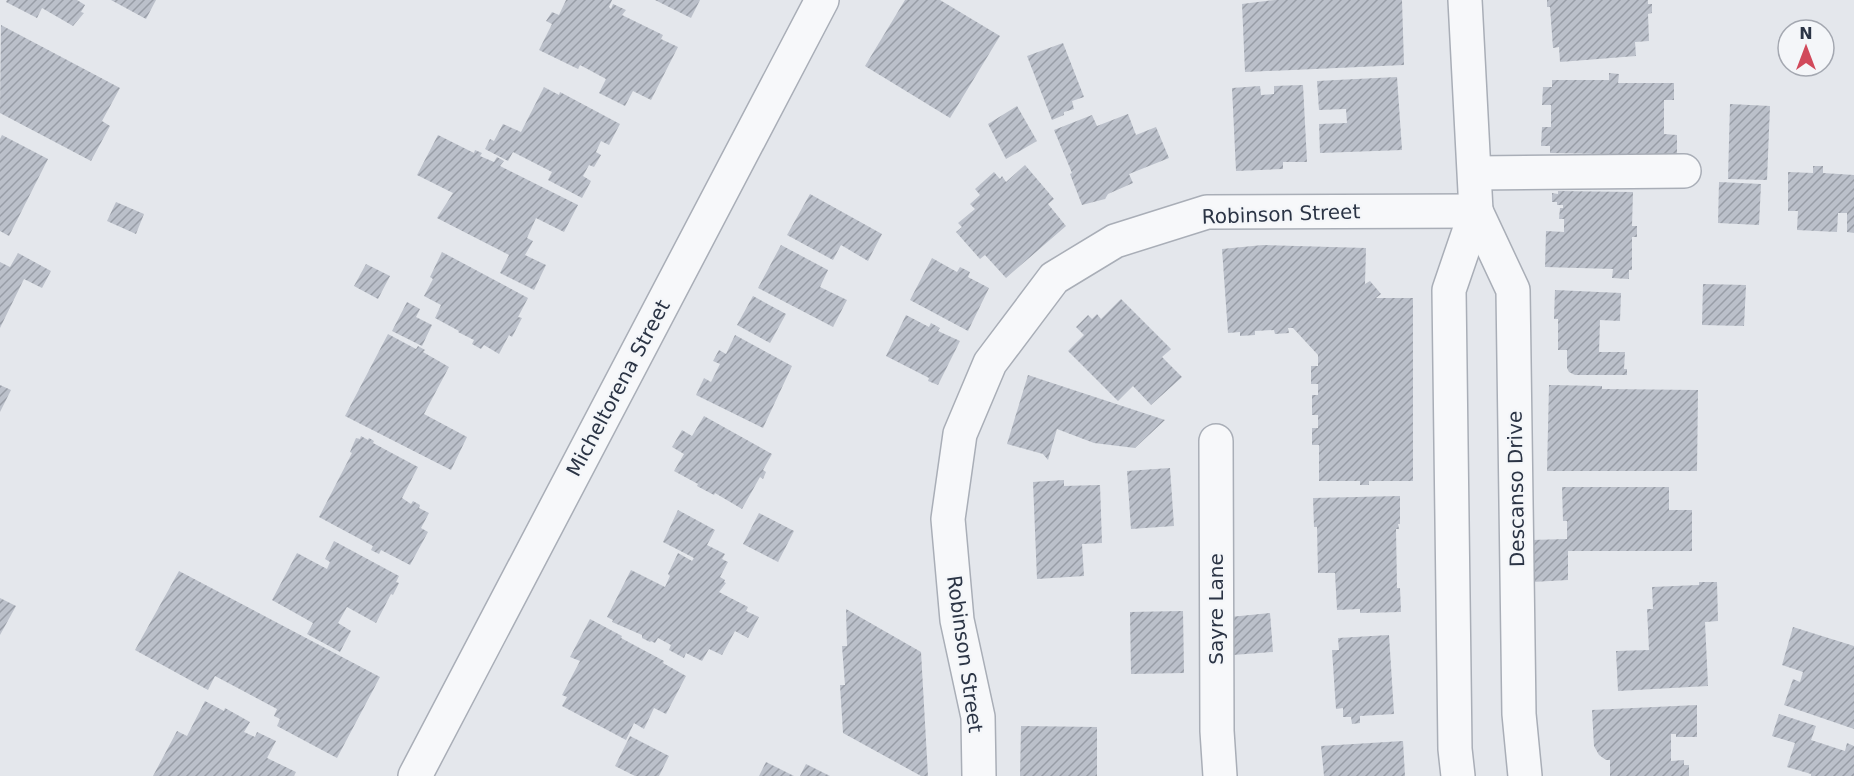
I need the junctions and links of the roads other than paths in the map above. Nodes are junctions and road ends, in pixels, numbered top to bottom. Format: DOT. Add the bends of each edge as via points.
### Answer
graph roads {
  1 [pos="822,0"];
  2 [pos="1465,0"];
  3 [pos="1684,171"];
  4 [pos="1475,173"];
  5 [pos="1476,211"];
  6 [pos="1216,441"];
  7 [pos="415,776"];
  8 [pos="979,776"];
  9 [pos="1220,776"];
  10 [pos="1458,776"];
  11 [pos="1525,776"];
  1 -- 7 [label="street, Micheltorena Street"];
  2 -- 4 [label="street, Descanso Drive"];
  3 -- 4 [label="street"];
  4 -- 5 [label="street, Descanso Drive"];
  5 -- 8 [label="street, Robinson Street" via="1207,212 1115,240 1054,278 990,363 960,434 948,519 957,621 978,717"];
  5 -- 10 [label="street, Descanso Drive" via="1449,290"];
  5 -- 11 [label="street, Descanso Drive" via="1513,290 1519,714"];
  6 -- 9 [label="street, Sayre Lane"];
}
